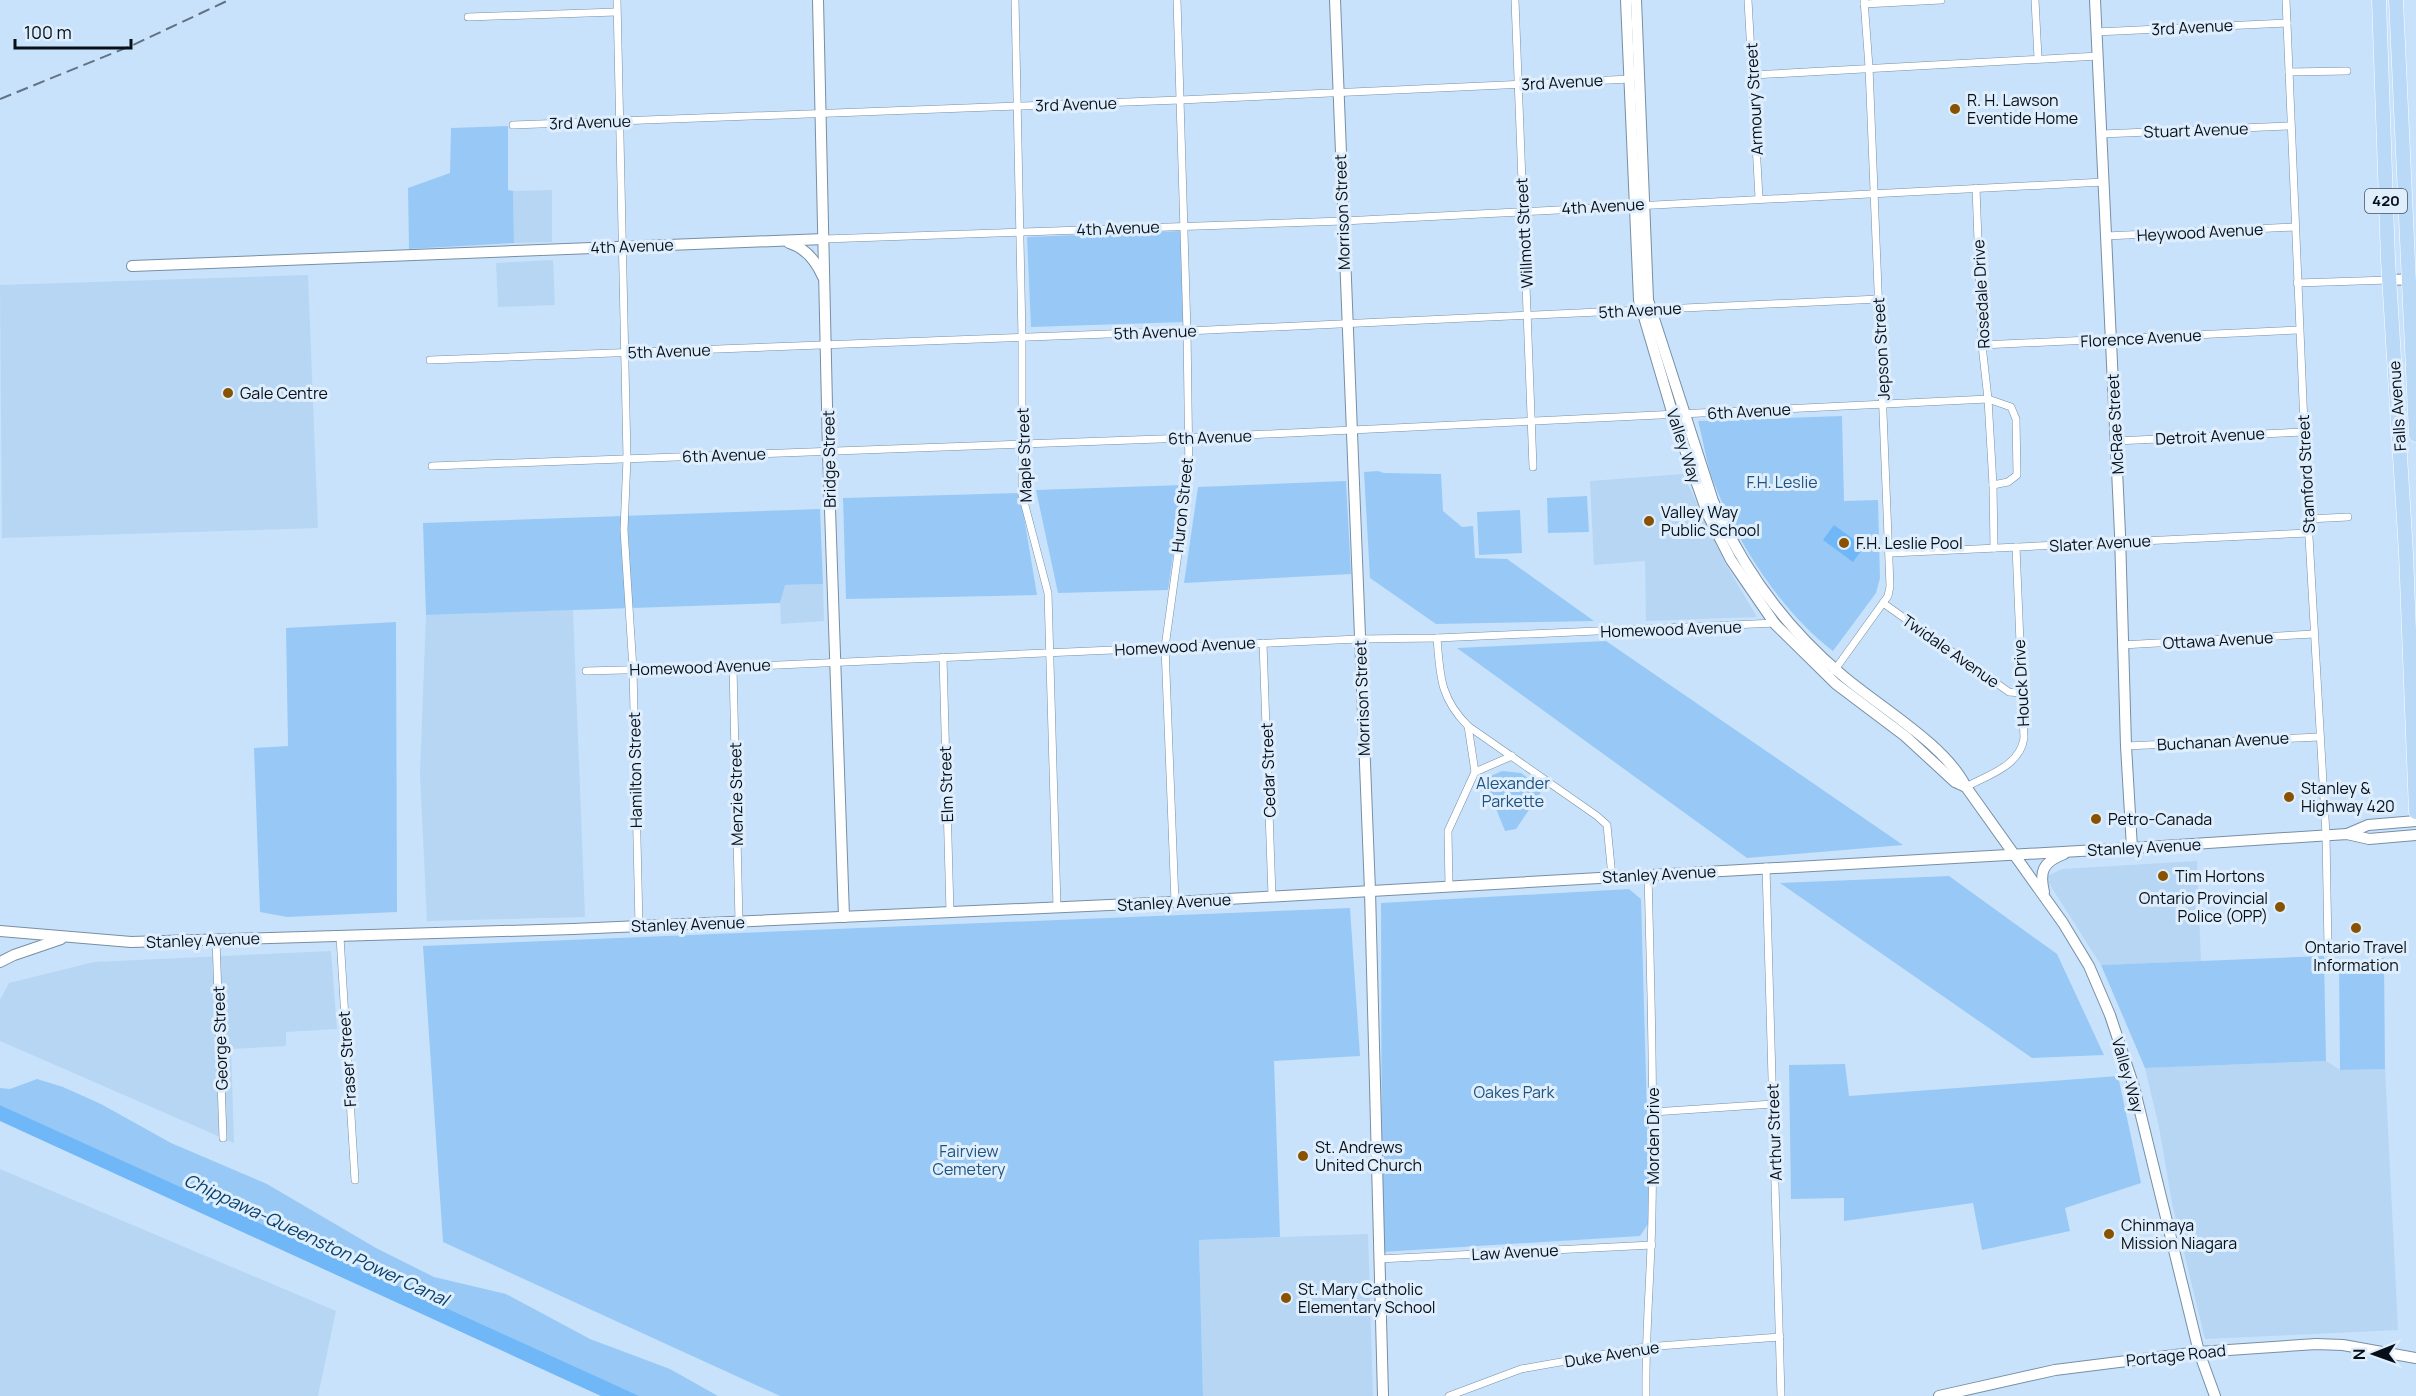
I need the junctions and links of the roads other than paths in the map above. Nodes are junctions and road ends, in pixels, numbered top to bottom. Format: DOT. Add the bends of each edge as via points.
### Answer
graph roads {
  1 [pos="617,0"];
  2 [pos="818,0"];
  3 [pos="1015,0"];
  4 [pos="1178,0"];
  5 [pos="1335,0"];
  6 [pos="1515,0"];
  7 [pos="1626,0"];
  8 [pos="1636,0"];
  9 [pos="1748,0"];
  10 [pos="1941,0"];
  11 [pos="2035,0"];
  12 [pos="2095,0"];
  13 [pos="2286,0"];
  14 [pos="2379,0"];
  15 [pos="2396,0"];
  16 [pos="1864,2"];
  17 [pos="616,12"];
  18 [pos="468,17"];
  19 [pos="2287,23"];
  20 [pos="2096,32"];
  21 [pos="2098,56"];
  22 [pos="2038,58"];
  23 [pos="1869,67"];
  24 [pos="2347,71"];
  25 [pos="2289,72"];
  26 [pos="1753,75"];
  27 [pos="1634,79"];
  28 [pos="1517,85"];
  29 [pos="1338,92"];
  30 [pos="1180,100"];
  31 [pos="1017,106"];
  32 [pos="821,112"];
  33 [pos="619,120"];
  34 [pos="513,125"];
  35 [pos="2290,126"];
  36 [pos="2102,134"];
  37 [pos="2104,182"];
  38 [pos="1976,188"];
  39 [pos="1874,193"];
  40 [pos="1759,198"];
  41 [pos="1639,204"];
  42 [pos="1523,210"];
  43 [pos="1342,220"];
  44 [pos="1184,225"];
  45 [pos="2294,228"];
  46 [pos="1019,231"];
  47 [pos="2106,236"];
  48 [pos="824,239"];
  49 [pos="780,241"];
  50 [pos="622,247"];
  51 [pos="132,266"];
  52 [pos="2413,279"];
  53 [pos="2389,280"];
  54 [pos="825,284"];
  55 [pos="2297,284"];
  56 [pos="1879,299"];
  57 [pos="1646,309"];
  58 [pos="1528,316"];
  59 [pos="1347,324"];
  60 [pos="2299,330"];
  61 [pos="1187,331"];
  62 [pos="1022,337"];
  63 [pos="2111,340"];
  64 [pos="827,345"];
  65 [pos="1982,345"];
  66 [pos="624,353"];
  67 [pos="430,360"];
  68 [pos="1988,399"];
  69 [pos="1883,403"];
  70 [pos="1678,414"];
  71 [pos="1531,421"];
  72 [pos="1351,430"];
  73 [pos="2304,432"];
  74 [pos="2416,435"];
  75 [pos="1187,438"];
  76 [pos="2116,441"];
  77 [pos="1022,444"];
  78 [pos="828,451"];
  79 [pos="627,458"];
  80 [pos="432,466"];
  81 [pos="1533,467"];
  82 [pos="1993,485"];
  83 [pos="2402,492"];
  84 [pos="2348,517"];
  85 [pos="2308,519"];
  86 [pos="2309,533"];
  87 [pos="2120,543"];
  88 [pos="2016,547"];
  89 [pos="1994,548"];
  90 [pos="1891,553"];
  91 [pos="1883,603"];
  92 [pos="1778,621"];
  93 [pos="2416,629"];
  94 [pos="2314,634"];
  95 [pos="1437,638"];
  96 [pos="1359,639"];
  97 [pos="1263,643"];
  98 [pos="2122,645"];
  99 [pos="1165,647"];
  100 [pos="1050,653"];
  101 [pos="943,657"];
  102 [pos="835,662"];
  103 [pos="733,667"];
  104 [pos="633,669"];
  105 [pos="586,671"];
  106 [pos="1832,673"];
  107 [pos="2022,693"];
  108 [pos="1468,726"];
  109 [pos="2320,736"];
  110 [pos="2126,746"];
  111 [pos="1512,756"];
  112 [pos="1475,772"];
  113 [pos="1966,787"];
  114 [pos="2416,812"];
  115 [pos="2416,821"];
  116 [pos="2347,834"];
  117 [pos="2416,835"];
  118 [pos="2326,836"];
  119 [pos="2132,848"];
  120 [pos="2074,851"];
  121 [pos="2015,854"];
  122 [pos="1766,867"];
  123 [pos="1648,875"];
  124 [pos="1612,877"];
  125 [pos="1449,886"];
  126 [pos="1370,891"];
  127 [pos="1272,896"];
  128 [pos="2045,899"];
  129 [pos="1175,902"];
  130 [pos="1057,907"];
  131 [pos="950,912"];
  132 [pos="844,917"];
  133 [pos="739,921"];
  134 [pos="639,925"];
  135 [pos="0,931"];
  136 [pos="67,937"];
  137 [pos="340,937"];
  138 [pos="216,939"];
  139 [pos="2328,949"];
  140 [pos="0,962"];
  141 [pos="1773,1104"];
  142 [pos="1653,1112"];
  143 [pos="223,1138"];
  144 [pos="355,1180"];
  145 [pos="1652,1245"];
  146 [pos="1379,1259"];
  147 [pos="1780,1337"];
  148 [pos="1645,1347"];
  149 [pos="2199,1352"];
  150 [pos="2416,1358"];
  151 [pos="1383,1396"];
  152 [pos="1449,1396"];
  153 [pos="1646,1396"];
  154 [pos="1781,1396"];
  155 [pos="1939,1396"];
  156 [pos="2215,1396"];
  1 -- 17 [label="street"];
  2 -- 32 [label="street, Bridge Street"];
  3 -- 31 [label="street, Maple Street"];
  4 -- 30 [label="street, Huron Street"];
  5 -- 29 [label="street, Morrison Street"];
  6 -- 28 [label="street, Willmott Street"];
  7 -- 27 [label="street, Valley Way"];
  8 -- 27 [label="street, Valley Way"];
  9 -- 26 [label="street, Armoury Street"];
  10 -- 16 [label="street"];
  11 -- 22 [label="street"];
  12 -- 20 [label="street, McRae Street"];
  13 -- 19 [label="street, Stamford Street"];
  14 -- 53 [label="highway, Falls Avenue / 420"];
  15 -- 52 [label="highway, Falls Avenue / 420"];
  16 -- 23 [label="street, Jepson Street"];
  17 -- 18 [label="street"];
  17 -- 33 [label="street"];
  19 -- 20 [label="street, 3rd Avenue"];
  19 -- 25 [label="street, Stamford Street"];
  20 -- 21 [label="street, McRae Street"];
  21 -- 22 [label="street"];
  21 -- 36 [label="street, McRae Street"];
  22 -- 23 [label="street"];
  23 -- 26 [label="street"];
  23 -- 39 [label="street, Jepson Street"];
  24 -- 25 [label="street"];
  25 -- 35 [label="street, Stamford Street"];
  26 -- 40 [label="street, Armoury Street"];
  27 -- 28 [label="street, 3rd Avenue"];
  27 -- 41 [label="street, Valley Way"];
  28 -- 29 [label="street, 3rd Avenue"];
  28 -- 42 [label="street, Willmott Street"];
  29 -- 30 [label="street, 3rd Avenue"];
  29 -- 43 [label="street, Morrison Street"];
  30 -- 31 [label="street, 3rd Avenue"];
  30 -- 44 [label="street, Huron Street"];
  31 -- 32 [label="street, 3rd Avenue"];
  31 -- 46 [label="street, Maple Street"];
  32 -- 33 [label="street, 3rd Avenue"];
  32 -- 48 [label="street, Bridge Street"];
  33 -- 34 [label="street, 3rd Avenue"];
  33 -- 50 [label="street"];
  35 -- 36 [label="street, Stuart Avenue"];
  35 -- 45 [label="street, Stamford Street"];
  36 -- 37 [label="street, McRae Street"];
  37 -- 38 [label="street, 4th Avenue"];
  37 -- 47 [label="street, McRae Street"];
  38 -- 39 [label="street, 4th Avenue"];
  38 -- 65 [label="street, Rosedale Drive"];
  39 -- 40 [label="street, 4th Avenue"];
  39 -- 56 [label="street, Jepson Street"];
  40 -- 41 [label="street, 4th Avenue"];
  41 -- 42 [label="street, 4th Avenue"];
  41 -- 57 [label="street, Valley Way" via="1637,286"];
  42 -- 43 [label="street, 4th Avenue"];
  42 -- 58 [label="street, Willmott Street"];
  43 -- 44 [label="street, 4th Avenue"];
  43 -- 59 [label="street, Morrison Street"];
  44 -- 46 [label="street, 4th Avenue"];
  44 -- 61 [label="street, Huron Street"];
  45 -- 47 [label="street, Heywood Avenue"];
  45 -- 55 [label="street, Stamford Street"];
  46 -- 48 [label="street, 4th Avenue"];
  46 -- 62 [label="street, Maple Street"];
  47 -- 63 [label="street, McRae Street"];
  48 -- 49 [label="street, 4th Avenue"];
  48 -- 54 [label="street, Bridge Street"];
  49 -- 50 [label="street, 4th Avenue"];
  49 -- 54 [label="street" via="798,245 810,255"];
  50 -- 51 [label="street, 4th Avenue"];
  50 -- 66 [label="street"];
  52 -- 53 [label="street"];
  52 -- 74 [label="highway, Falls Avenue / 420"];
  53 -- 55 [label="street"];
  53 -- 83 [label="highway, Falls Avenue / 420"];
  54 -- 64 [label="street, Bridge Street"];
  55 -- 60 [label="street, Stamford Street"];
  56 -- 57 [label="street, 5th Avenue"];
  56 -- 69 [label="street, Jepson Street"];
  57 -- 58 [label="street, 5th Avenue"];
  57 -- 70 [label="street, Valley Way"];
  58 -- 59 [label="street, 5th Avenue"];
  58 -- 71 [label="street, Willmott Street"];
  59 -- 61 [label="street, 5th Avenue"];
  59 -- 72 [label="street, Morrison Street"];
  60 -- 63 [label="street, Florence Avenue"];
  60 -- 73 [label="street, Stamford Street"];
  61 -- 62 [label="street, 5th Avenue"];
  61 -- 75 [label="street, Huron Street"];
  62 -- 64 [label="street, 5th Avenue"];
  62 -- 77 [label="street, Maple Street"];
  63 -- 65 [label="street, Florence Avenue"];
  63 -- 76 [label="street, McRae Street"];
  64 -- 66 [label="street, 5th Avenue"];
  64 -- 78 [label="street, Bridge Street"];
  65 -- 68 [label="street, Rosedale Drive"];
  66 -- 67 [label="street, 5th Avenue"];
  66 -- 79 [label="street"];
  68 -- 69 [label="street, 6th Avenue"];
  68 -- 82 [label="street, Rosedale Drive"];
  68 -- 82 [label="street" via="2011,407 2016,419 2017,475"];
  69 -- 70 [label="street, 6th Avenue"];
  69 -- 90 [label="street, Jepson Street"];
  70 -- 71 [label="street, 6th Avenue"];
  70 -- 92 [label="street, Valley Way" via="1694,478 1719,537 1731,560"];
  71 -- 72 [label="street, 6th Avenue"];
  71 -- 81 [label="street, Willmott Street"];
  72 -- 75 [label="street, 6th Avenue"];
  72 -- 96 [label="street, Morrison Street"];
  73 -- 76 [label="street, Detroit Avenue"];
  73 -- 85 [label="street, Stamford Street"];
  75 -- 77 [label="street, 6th Avenue"];
  75 -- 99 [label="street, Huron Street" via="1189,474"];
  76 -- 87 [label="street, McRae Street"];
  77 -- 78 [label="street, 6th Avenue"];
  77 -- 100 [label="street, Maple Street" via="1022,494 1048,593"];
  78 -- 79 [label="street, 6th Avenue"];
  78 -- 102 [label="street, Bridge Street"];
  79 -- 80 [label="street, 6th Avenue"];
  79 -- 104 [label="street, Hamilton Street" via="624,530"];
  82 -- 89 [label="street, Rosedale Drive"];
  83 -- 93 [label="highway"];
  83 -- 114 [label="highway, Falls Avenue / 420"];
  84 -- 85 [label="street"];
  85 -- 86 [label="street, Stamford Street"];
  86 -- 87 [label="street, Slater Avenue"];
  86 -- 94 [label="street, Stamford Street"];
  87 -- 88 [label="street, Slater Avenue"];
  87 -- 98 [label="street, McRae Street"];
  88 -- 89 [label="street, Slater Avenue"];
  88 -- 107 [label="street, Houck Drive"];
  89 -- 90 [label="street, Slater Avenue"];
  90 -- 91 [label="street, Jepson Street" via="1890,586"];
  91 -- 106 [label="street, Jepson Street"];
  91 -- 107 [label="street, Twidale Avenue" via="2009,692"];
  92 -- 95 [label="street, Homewood Avenue"];
  92 -- 106 [label="street, Valley Way"];
  94 -- 98 [label="street, Ottawa Avenue"];
  94 -- 109 [label="street, Stamford Street"];
  95 -- 96 [label="street, Homewood Avenue"];
  95 -- 108 [label="street" via="1446,699"];
  96 -- 97 [label="street, Homewood Avenue"];
  96 -- 126 [label="street, Morrison Street"];
  97 -- 99 [label="street, Homewood Avenue"];
  97 -- 127 [label="street, Cedar Street"];
  98 -- 110 [label="street, McRae Street"];
  99 -- 100 [label="street, Homewood Avenue"];
  99 -- 129 [label="street, Huron Street"];
  100 -- 101 [label="street, Homewood Avenue"];
  100 -- 130 [label="street, Maple Street"];
  101 -- 102 [label="street, Homewood Avenue"];
  101 -- 131 [label="street, Elm Street"];
  102 -- 103 [label="street, Homewood Avenue"];
  102 -- 132 [label="street, Bridge Street"];
  103 -- 104 [label="street, Homewood Avenue"];
  103 -- 133 [label="street, Menzie Street"];
  104 -- 105 [label="street, Homewood Avenue"];
  104 -- 134 [label="street, Hamilton Street"];
  106 -- 113 [label="street, Valley Way" via="1955,782"];
  107 -- 113 [label="street, Houck Drive" via="2024,738 2016,759"];
  108 -- 111 [label="street"];
  108 -- 112 [label="street"];
  109 -- 110 [label="street, Buchanan Avenue"];
  109 -- 118 [label="street, Stamford Street"];
  110 -- 119 [label="street, McRae Street"];
  111 -- 112 [label="street"];
  111 -- 124 [label="street" via="1607,825"];
  112 -- 125 [label="street" via="1448,831"];
  113 -- 121 [label="street, Valley Way"];
  115 -- 116 [label="street, Stanley Avenue" via="2368,825"];
  116 -- 117 [label="street, Stanley Avenue" via="2368,839"];
  116 -- 118 [label="street, Stanley Avenue"];
  118 -- 119 [label="street, Stanley Avenue"];
  118 -- 139 [label="street, Stamford Street"];
  119 -- 120 [label="street, Stanley Avenue"];
  120 -- 121 [label="street, Stanley Avenue"];
  120 -- 128 [label="street" via="2055,857 2044,868"];
  121 -- 122 [label="street, Stanley Avenue"];
  121 -- 128 [label="street, Valley Way"];
  122 -- 123 [label="street, Stanley Avenue"];
  122 -- 141 [label="street, Arthur Street"];
  123 -- 124 [label="street, Stanley Avenue"];
  123 -- 142 [label="street, Morden Drive"];
  124 -- 125 [label="street, Stanley Avenue"];
  125 -- 126 [label="street, Stanley Avenue"];
  126 -- 127 [label="street, Stanley Avenue"];
  126 -- 146 [label="street, Morrison Street"];
  127 -- 129 [label="street, Stanley Avenue"];
  128 -- 149 [label="street, Valley Way" via="2089,966 2127,1064"];
  129 -- 130 [label="street, Stanley Avenue"];
  130 -- 131 [label="street, Stanley Avenue"];
  131 -- 132 [label="street, Stanley Avenue"];
  132 -- 133 [label="street, Stanley Avenue"];
  133 -- 134 [label="street, Stanley Avenue"];
  134 -- 137 [label="street, Stanley Avenue"];
  135 -- 136 [label="street, Stanley Avenue"];
  136 -- 138 [label="street, Stanley Avenue" via="131,942"];
  136 -- 140 [label="street"];
  137 -- 138 [label="street, Stanley Avenue"];
  137 -- 144 [label="street, Fraser Street"];
  138 -- 143 [label="street, George Street"];
  141 -- 142 [label="street"];
  141 -- 147 [label="street, Arthur Street"];
  142 -- 145 [label="street, Morden Drive"];
  145 -- 146 [label="street, Law Avenue"];
  145 -- 148 [label="street, Morden Drive"];
  146 -- 151 [label="street, Morrison Street"];
  147 -- 148 [label="street, Duke Avenue"];
  147 -- 154 [label="street, Arthur Street"];
  148 -- 152 [label="street, Duke Avenue" via="1521,1369"];
  148 -- 153 [label="street, Morden Drive"];
  149 -- 150 [label="street, Portage Road" via="2316,1344"];
  149 -- 155 [label="street, Portage Road" via="2055,1370"];
  149 -- 156 [label="street, Valley Way"];
}
